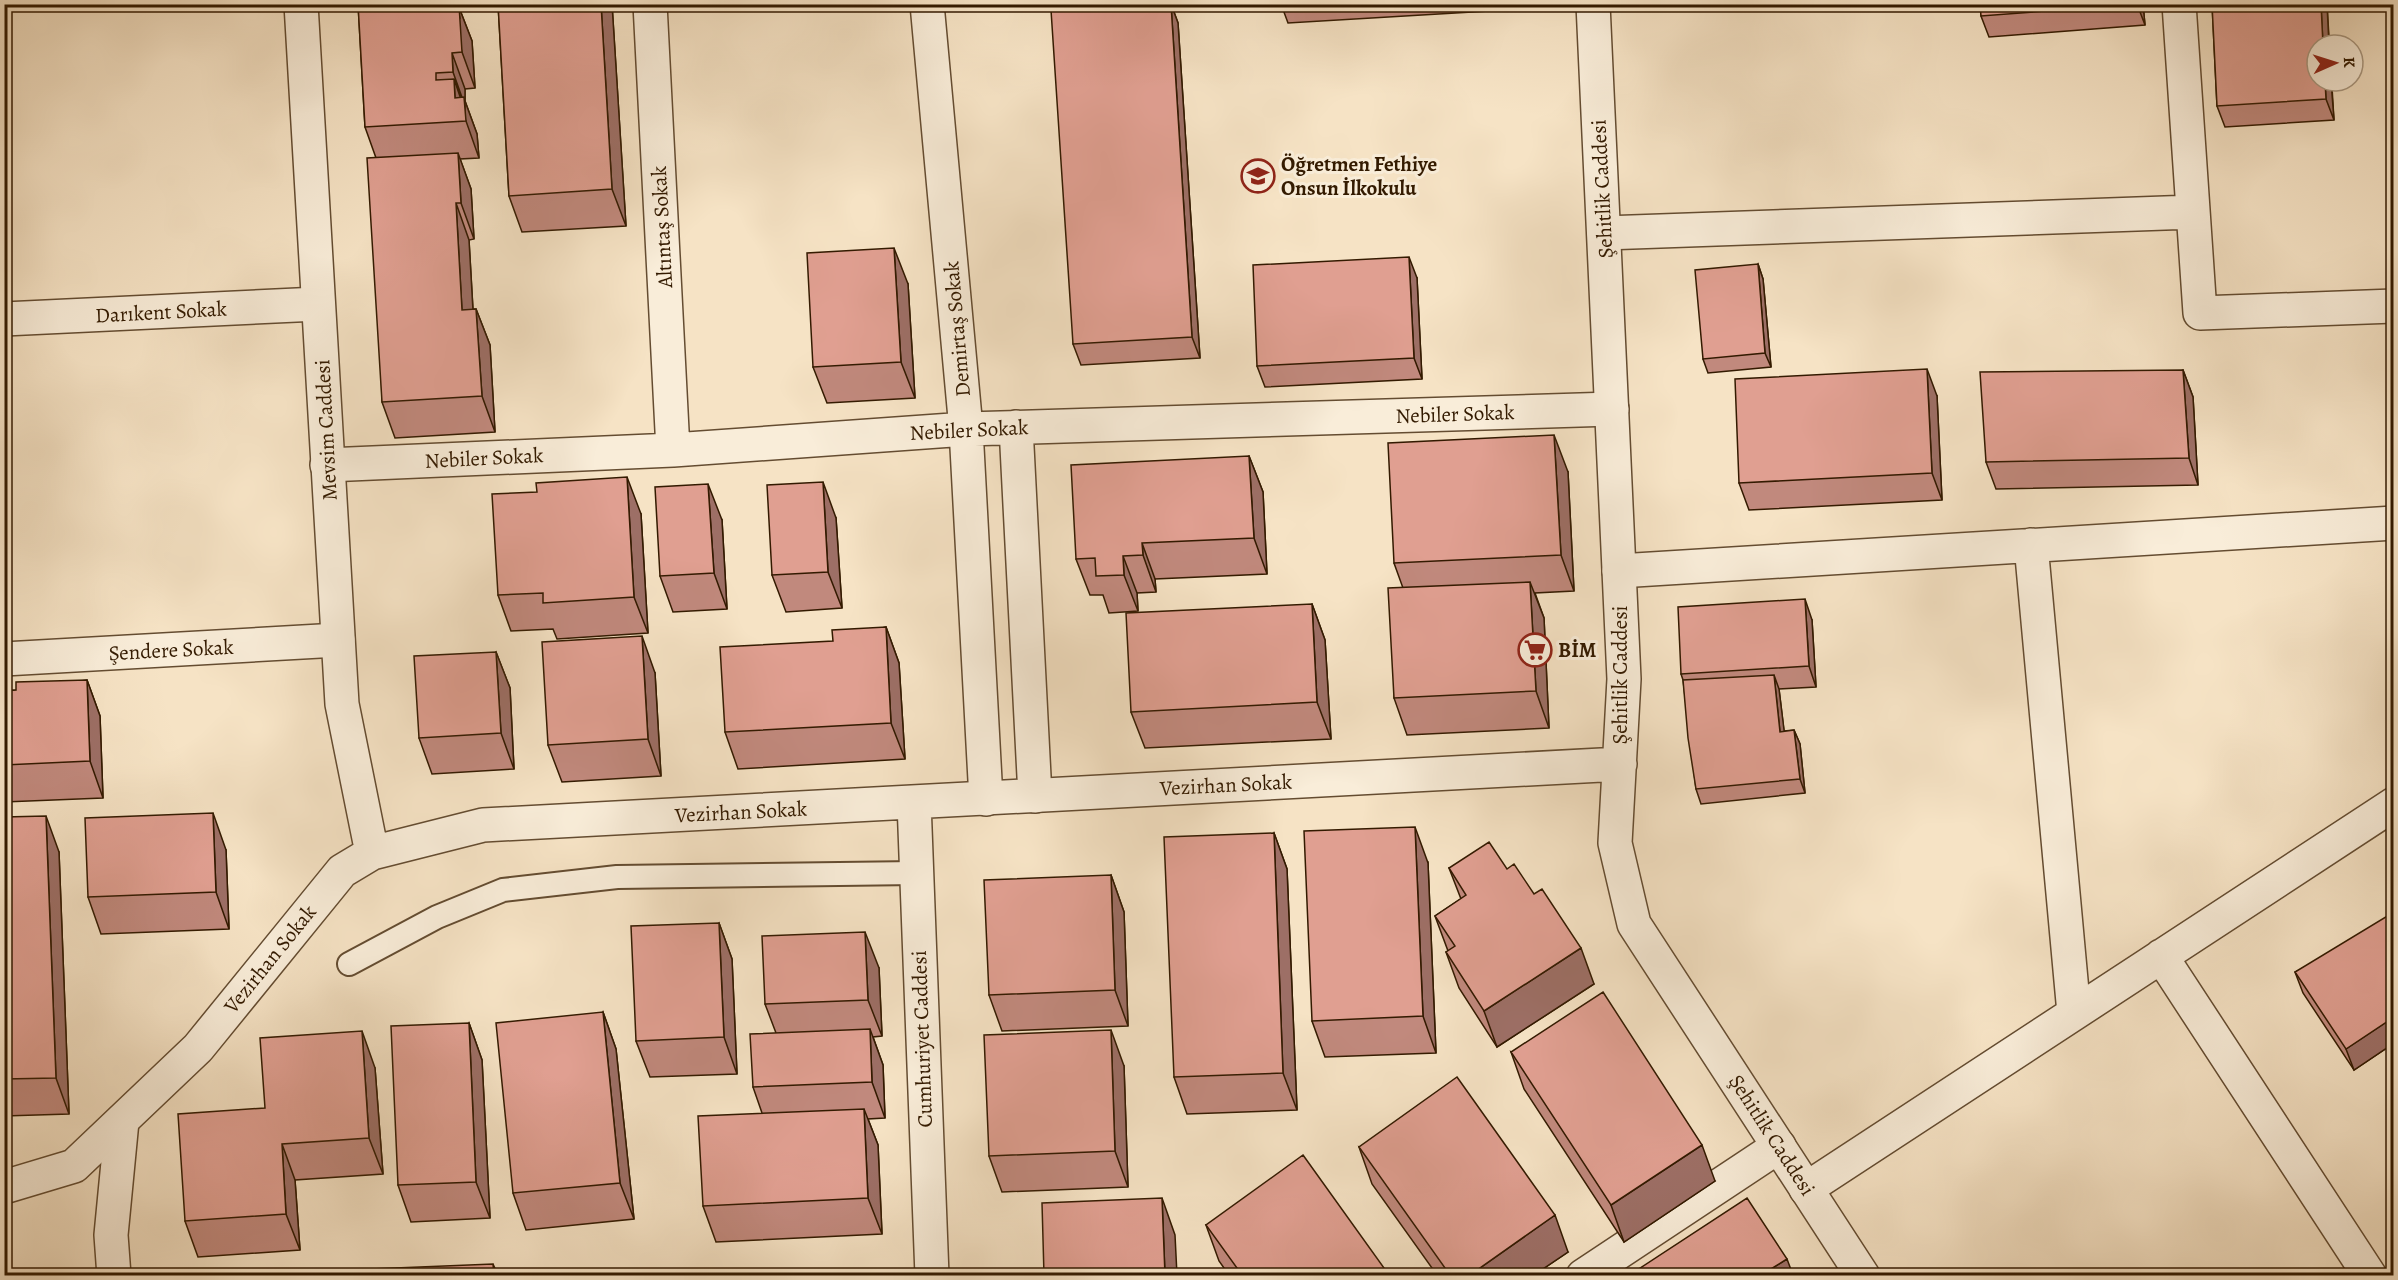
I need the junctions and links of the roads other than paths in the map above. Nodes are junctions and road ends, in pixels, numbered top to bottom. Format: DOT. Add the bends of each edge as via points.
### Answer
graph roads {
  1 [pos="301,4"];
  2 [pos="650,4"];
  3 [pos="927,4"];
  4 [pos="1593,4"];
  5 [pos="2179,4"];
  6 [pos="2193,212"];
  7 [pos="1604,233"];
  8 [pos="318,304"];
  9 [pos="2394,306"];
  10 [pos="4,319"];
  11 [pos="1612,409"];
  12 [pos="1016,427"];
  13 [pos="966,429"];
  14 [pos="673,450"];
  15 [pos="327,465"];
  16 [pos="2394,523"];
  17 [pos="2031,545"];
  18 [pos="1619,571"];
  19 [pos="338,640"];
  20 [pos="4,659"];
  21 [pos="1620,764"];
  22 [pos="1035,796"];
  23 [pos="987,799"];
  24 [pos="914,802"];
  25 [pos="2394,804"];
  26 [pos="372,853"];
  27 [pos="916,873"];
  28 [pos="2162,956"];
  29 [pos="349,964"];
  30 [pos="2074,1013"];
  31 [pos="122,1121"];
  32 [pos="1779,1146"];
  33 [pos="4,1187"];
  34 [pos="1806,1189"];
  35 [pos="114,1275"];
  36 [pos="932,1275"];
  37 [pos="1583,1275"];
  38 [pos="1863,1275"];
  39 [pos="2370,1275"];
  1 -- 8 [label="street, Mevsim Caddesi"];
  2 -- 14 [label="street, Altıntaş Sokak"];
  3 -- 13 [label="street, Demirtaş Sokak"];
  4 -- 7 [label="street, Şehitlik Caddesi"];
  5 -- 6 [label="street"];
  6 -- 7 [label="street"];
  6 -- 9 [label="street" via="2200,313"];
  7 -- 11 [label="street, Şehitlik Caddesi"];
  8 -- 10 [label="street, Darıkent Sokak"];
  8 -- 15 [label="street, Mevsim Caddesi"];
  11 -- 12 [label="street, Nebiler Sokak"];
  11 -- 18 [label="street, Şehitlik Caddesi"];
  12 -- 13 [label="street, Nebiler Sokak"];
  12 -- 22 [label="street"];
  13 -- 14 [label="street, Nebiler Sokak"];
  13 -- 23 [label="street, Demirtaş Sokak"];
  14 -- 15 [label="street, Nebiler Sokak"];
  15 -- 19 [label="street, Mevsim Caddesi"];
  16 -- 17 [label="street"];
  17 -- 18 [label="street"];
  17 -- 30 [label="street"];
  18 -- 21 [label="street, Şehitlik Caddesi" via="1624,679"];
  19 -- 20 [label="street, Şendere Sokak"];
  19 -- 26 [label="street, Mevsim Caddesi" via="342,704"];
  21 -- 22 [label="street, Vezirhan Sokak"];
  21 -- 32 [label="street, Şehitlik Caddesi" via="1615,843 1634,924"];
  22 -- 23 [label="street, Vezirhan Sokak"];
  23 -- 24 [label="street, Vezirhan Sokak"];
  24 -- 26 [label="street, Vezirhan Sokak" via="483,825"];
  24 -- 27 [label="street, Cumhuriyet Caddesi"];
  25 -- 28 [label="street"];
  26 -- 31 [label="street, Vezirhan Sokak" via="342,871 198,1048"];
  27 -- 29 [label="lane" via="617,877 502,890 438,917"];
  27 -- 36 [label="street, Cumhuriyet Caddesi"];
  28 -- 30 [label="street"];
  28 -- 39 [label="street"];
  30 -- 34 [label="street"];
  31 -- 33 [label="street, Vezirhan Sokak" via="74,1166"];
  31 -- 35 [label="street" via="111,1235"];
  32 -- 34 [label="street, Şehitlik Caddesi"];
  32 -- 37 [label="street"];
  34 -- 38 [label="street, Şehitlik Caddesi"];
}
